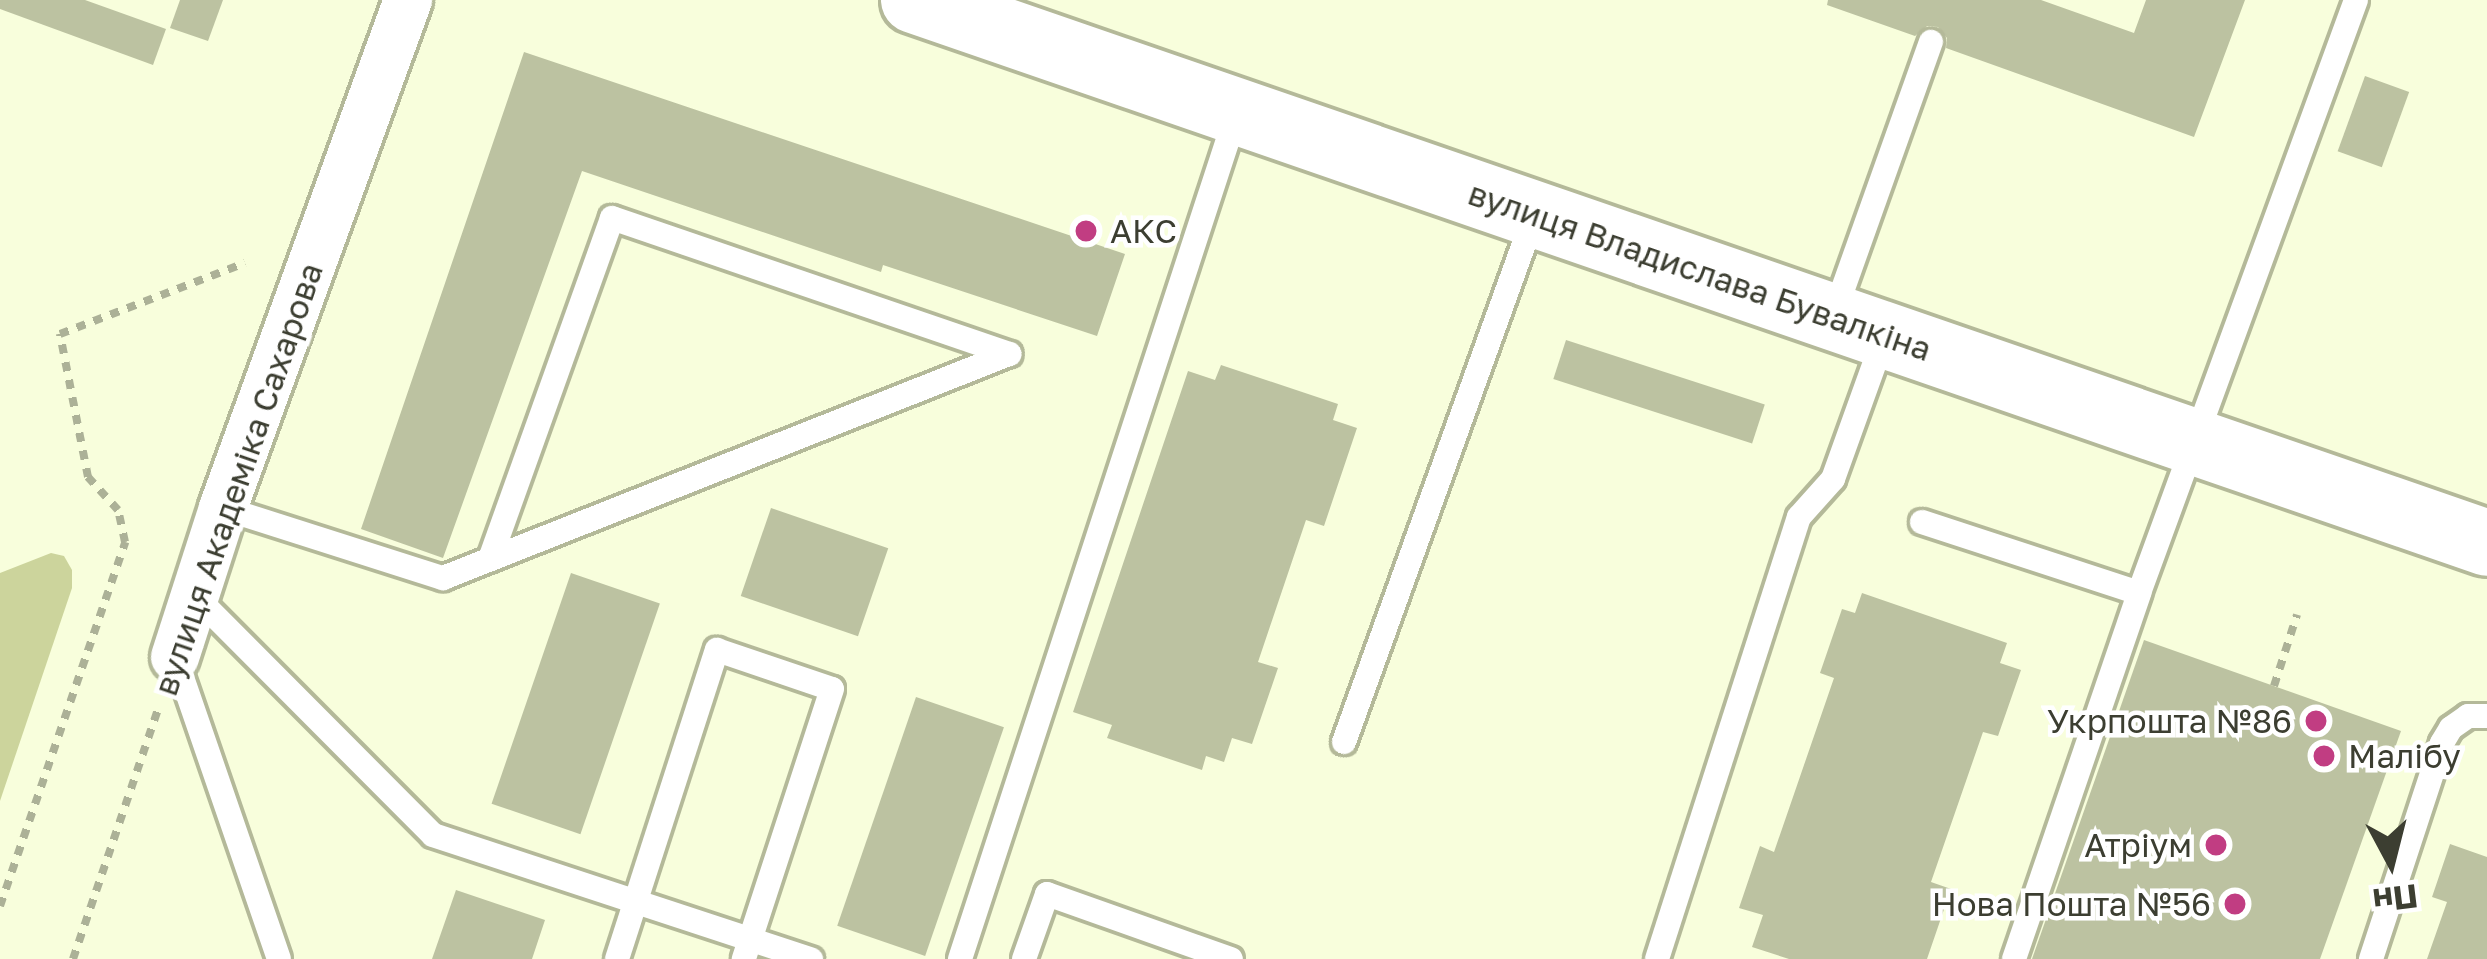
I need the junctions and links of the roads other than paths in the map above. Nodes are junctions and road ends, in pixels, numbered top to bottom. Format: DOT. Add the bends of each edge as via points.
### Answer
graph roads {
  1 [pos="408,0"];
  2 [pos="914,0"];
  3 [pos="2356,0"];
  4 [pos="1931,42"];
  5 [pos="1238,111"];
  6 [pos="1535,214"];
  7 [pos="1859,326"];
  8 [pos="2194,441"];
  9 [pos="223,508"];
  10 [pos="1922,522"];
  11 [pos="2487,543"];
  12 [pos="490,559"];
  13 [pos="2139,593"];
  14 [pos="195,596"];
  15 [pos="176,657"];
  16 [pos="2487,716"];
  17 [pos="1344,742"];
  18 [pos="636,902"];
  19 [pos="747,949"];
  20 [pos="279,959"];
  21 [pos="617,959"];
  22 [pos="811,959"];
  23 [pos="960,959"];
  24 [pos="1024,959"];
  25 [pos="1231,959"];
  26 [pos="1658,959"];
  27 [pos="2014,959"];
  28 [pos="2371,959"];
  1 -- 9 [label="street, вулиця Академіка Сахарова"];
  2 -- 5 [label="street, вулиця Владислава Бувалкіна"];
  3 -- 8 [label="lane"];
  4 -- 7 [label="lane"];
  5 -- 6 [label="street, вулиця Владислава Бувалкіна"];
  5 -- 23 [label="lane"];
  6 -- 7 [label="street, вулиця Владислава Бувалкіна"];
  6 -- 17 [label="lane"];
  7 -- 8 [label="street, вулиця Владислава Бувалкіна"];
  7 -- 26 [label="lane" via="1833,479 1799,517"];
  8 -- 11 [label="street, вулиця Владислава Бувалкіна"];
  8 -- 13 [label="lane"];
  9 -- 12 [label="lane" via="443,578"];
  9 -- 14 [label="street, вулиця Академіка Сахарова"];
  10 -- 13 [label="lane"];
  12 -- 12 [label="lane" via="922,388 1009,354 612,218"];
  13 -- 27 [label="lane"];
  14 -- 15 [label="street, вулиця Академіка Сахарова"];
  14 -- 18 [label="lane" via="433,835"];
  15 -- 20 [label="lane"];
  16 -- 28 [label="lane" via="2468,716 2442,743"];
  18 -- 19 [label="lane"];
  18 -- 19 [label="lane" via="716,650 832,689"];
  18 -- 21 [label="lane"];
  19 -- 22 [label="lane"];
  24 -- 25 [label="lane" via="1046,894"];
}
